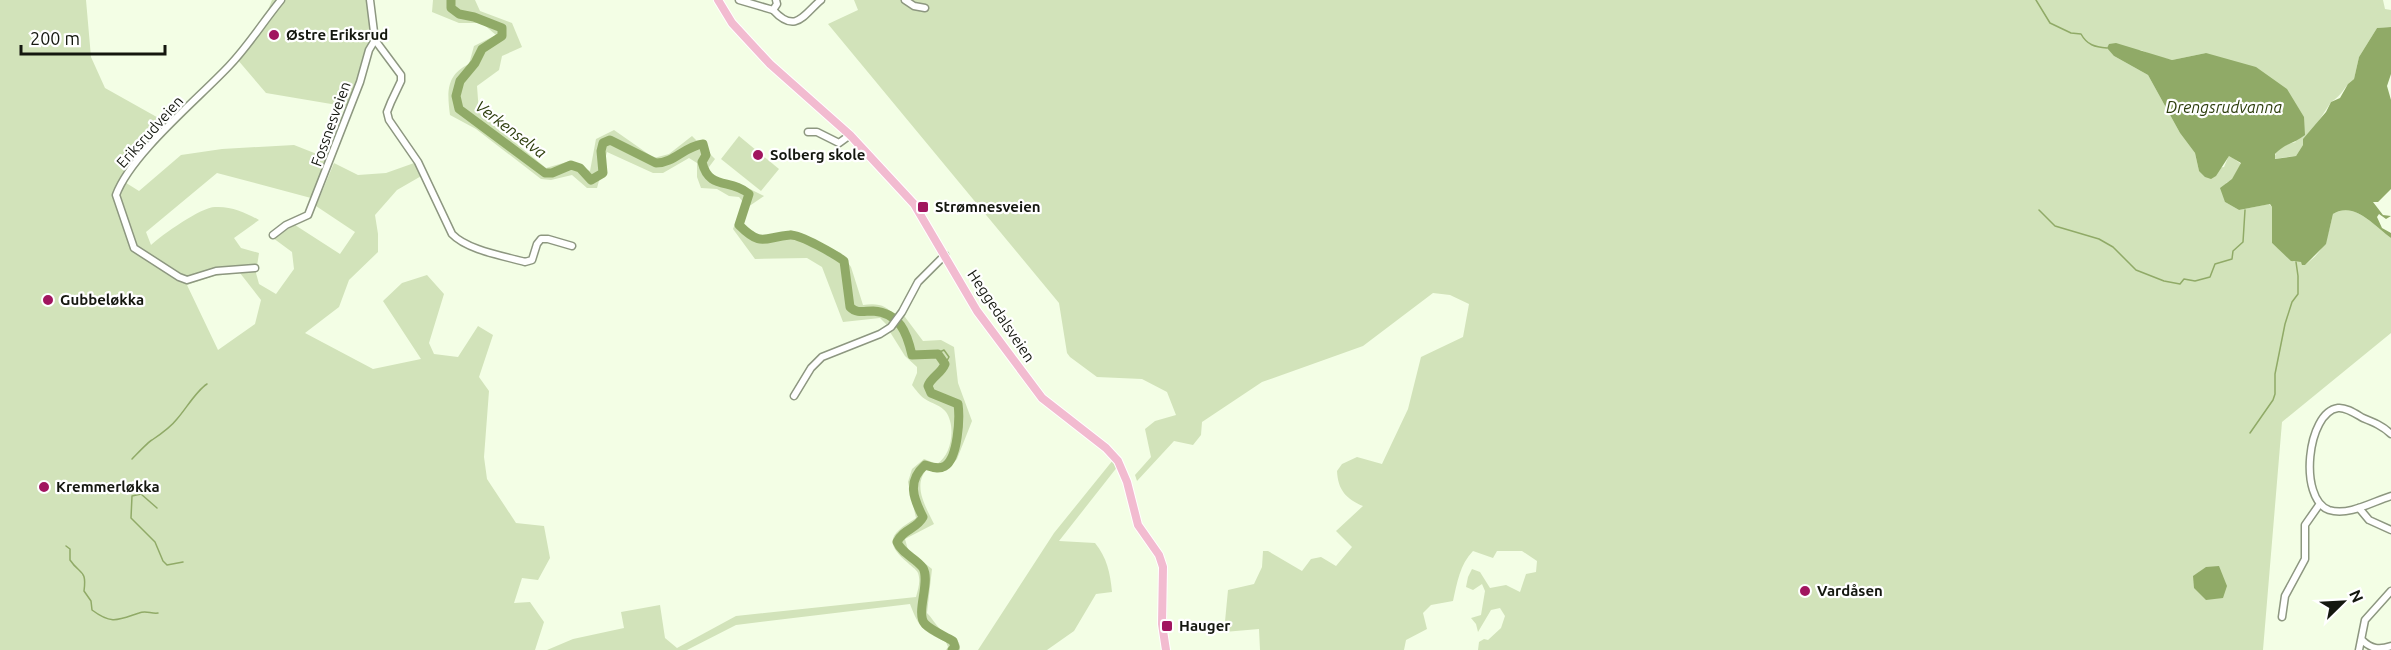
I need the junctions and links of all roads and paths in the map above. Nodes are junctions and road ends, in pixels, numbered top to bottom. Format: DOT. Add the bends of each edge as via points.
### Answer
graph roads {
  1 [pos="280,0"];
  2 [pos="370,0"];
  3 [pos="718,0"];
  4 [pos="739,0"];
  5 [pos="776,0"];
  6 [pos="821,0"];
  7 [pos="906,0"];
  8 [pos="925,8"];
  9 [pos="773,10"];
  10 [pos="375,40"];
  11 [pos="808,132"];
  12 [pos="849,135"];
  13 [pos="273,235"];
  14 [pos="572,246"];
  15 [pos="945,255"];
  16 [pos="255,268"];
  17 [pos="794,396"];
  18 [pos="2391,434"];
  19 [pos="2391,496"];
  20 [pos="2319,505"];
  21 [pos="2359,507"];
  22 [pos="2391,530"];
  23 [pos="2391,591"];
  24 [pos="2282,617"];
  25 [pos="2362,640"];
  26 [pos="2391,646"];
  27 [pos="1166,650"];
  28 [pos="2359,650"];
  1 -- 16 [label="street, Eriksrudveien" via="252,41 147,150 116,195 134,248 176,276 187,280 216,271"];
  2 -- 10 [label="street, Fossnesveien"];
  3 -- 12 [label="main road, Heggedalsveien" via="732,23 770,64"];
  4 -- 9 [label="street"];
  5 -- 9 [label="street"];
  6 -- 9 [label="street" via="805,18 795,21"];
  7 -- 8 [label="street"];
  10 -- 13 [label="street, Fossnesveien" via="310,212"];
  10 -- 14 [label="street" via="401,75 387,112 389,120 418,162 452,234 467,245 525,262 532,261 541,239"];
  11 -- 12 [label="street" via="817,132 838,143"];
  12 -- 15 [label="main road, Heggedalsveien" via="914,204"];
  15 -- 17 [label="street" via="918,282 896,321 880,334 822,357"];
  15 -- 27 [label="main road, Heggedalsveien" via="978,312 1035,389 1106,448 1121,467 1138,525 1163,567 1162,624"];
  18 -- 20 [label="street" via="2346,409 2328,412 2310,450 2311,488"];
  19 -- 21 [label="street"];
  20 -- 21 [label="street" via="2342,512"];
  20 -- 24 [label="street" via="2305,525 2305,559 2290,585"];
  21 -- 22 [label="street" via="2369,520"];
  23 -- 25 [label="street" via="2365,620"];
  25 -- 26 [label="street" via="2376,649"];
  25 -- 28 [label="street"];
}
